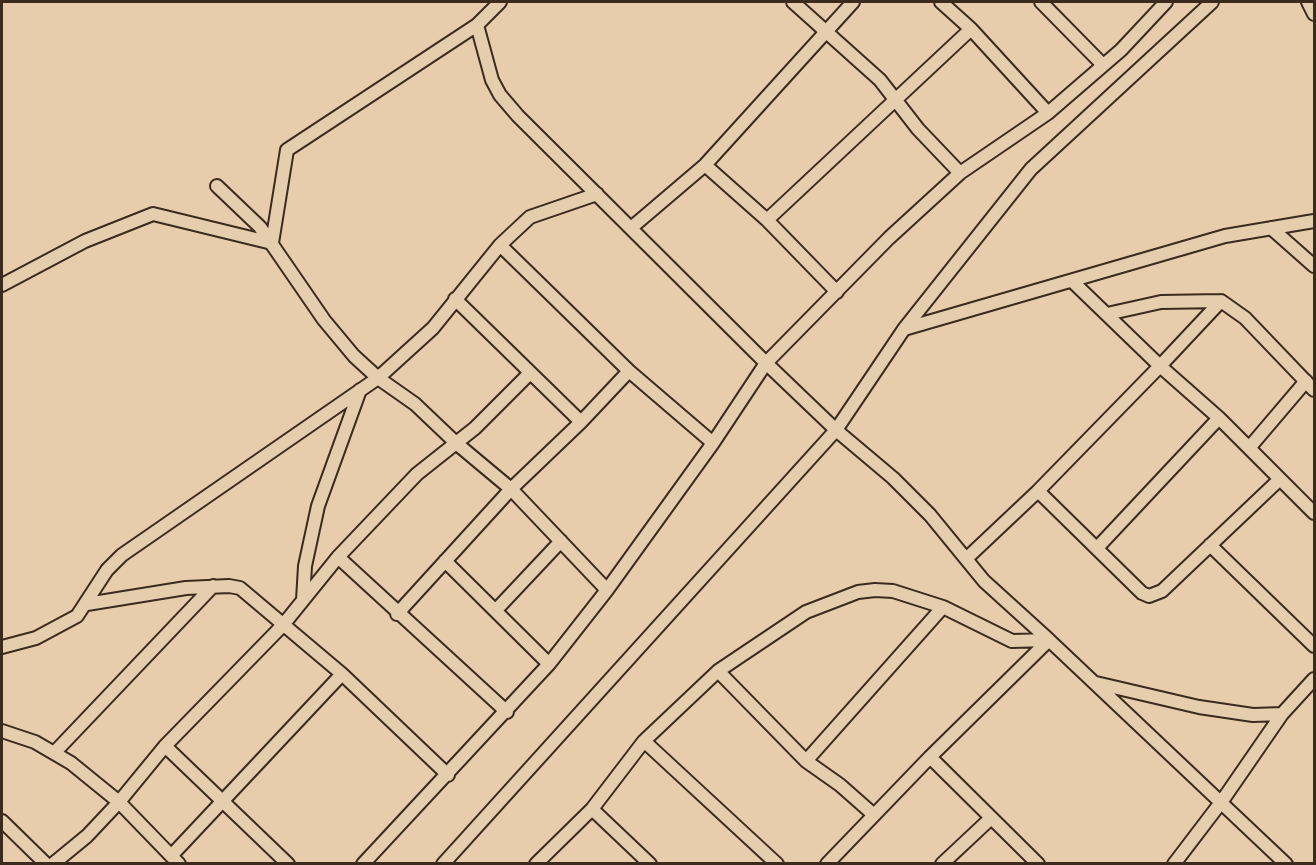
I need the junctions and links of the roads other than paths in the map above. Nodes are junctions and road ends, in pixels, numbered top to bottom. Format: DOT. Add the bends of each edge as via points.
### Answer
graph roads {
  1 [pos="500,2"];
  2 [pos="793,2"];
  3 [pos="853,2"];
  4 [pos="941,2"];
  5 [pos="1041,2"];
  6 [pos="1166,2"];
  7 [pos="1212,2"];
  8 [pos="1308,2"];
  9 [pos="1314,14"];
  10 [pos="477,25"];
  11 [pos="971,29"];
  12 [pos="826,32"];
  13 [pos="1103,65"];
  14 [pos="896,98"];
  15 [pos="1048,113"];
  16 [pos="705,165"];
  17 [pos="960,173"];
  18 [pos="217,186"];
  19 [pos="597,194"];
  20 [pos="767,220"];
  21 [pos="1314,221"];
  22 [pos="631,228"];
  23 [pos="1271,228"];
  24 [pos="272,243"];
  25 [pos="500,245"];
  26 [pos="1314,266"];
  27 [pos="1072,281"];
  28 [pos="2,285"];
  29 [pos="837,292"];
  30 [pos="455,299"];
  31 [pos="1221,301"];
  32 [pos="1107,314"];
  33 [pos="904,329"];
  34 [pos="766,363"];
  35 [pos="1160,366"];
  36 [pos="629,371"];
  37 [pos="529,374"];
  38 [pos="378,378"];
  39 [pos="1310,386"];
  40 [pos="360,390"];
  41 [pos="1219,418"];
  42 [pos="581,422"];
  43 [pos="836,430"];
  44 [pos="456,443"];
  45 [pos="713,443"];
  46 [pos="1249,448"];
  47 [pos="1280,479"];
  48 [pos="511,489"];
  49 [pos="1038,491"];
  50 [pos="1314,513"];
  51 [pos="561,541"];
  52 [pos="1210,545"];
  53 [pos="1097,548"];
  54 [pos="338,557"];
  55 [pos="967,558"];
  56 [pos="445,561"];
  57 [pos="213,586"];
  58 [pos="607,590"];
  59 [pos="303,600"];
  60 [pos="87,604"];
  61 [pos="943,607"];
  62 [pos="497,609"];
  63 [pos="397,614"];
  64 [pos="283,625"];
  65 [pos="1049,640"];
  66 [pos="1314,646"];
  67 [pos="2,647"];
  68 [pos="549,664"];
  69 [pos="718,671"];
  70 [pos="342,674"];
  71 [pos="1314,679"];
  72 [pos="1094,683"];
  73 [pos="507,712"];
  74 [pos="1282,714"];
  75 [pos="2,731"];
  76 [pos="644,741"];
  77 [pos="165,746"];
  78 [pos="55,752"];
  79 [pos="930,757"];
  80 [pos="806,761"];
  81 [pos="448,775"];
  82 [pos="1222,801"];
  83 [pos="119,802"];
  84 [pos="222,802"];
  85 [pos="592,809"];
  86 [pos="874,815"];
  87 [pos="990,819"];
  88 [pos="2,821"];
  89 [pos="175,860"];
  90 [pos="60,862"];
  91 [pos="539,862"];
  92 [pos="46,864"];
  93 [pos="288,864"];
  94 [pos="363,864"];
  95 [pos="443,864"];
  96 [pos="650,864"];
  97 [pos="777,864"];
  98 [pos="827,864"];
  99 [pos="942,864"];
  100 [pos="1038,864"];
  101 [pos="1174,864"];
  102 [pos="1286,864"];
  1 -- 10 [label="street"];
  2 -- 12 [label="street"];
  3 -- 12 [label="street"];
  4 -- 11 [label="street"];
  5 -- 13 [label="street"];
  6 -- 13 [label="street"];
  7 -- 33 [label="street" via="1031,168"];
  8 -- 9 [label="street"];
  10 -- 19 [label="street" via="500,95"];
  10 -- 24 [label="street" via="287,150"];
  11 -- 14 [label="street"];
  11 -- 15 [label="street"];
  12 -- 14 [label="street"];
  12 -- 16 [label="street"];
  13 -- 15 [label="street"];
  14 -- 17 [label="street" via="918,129"];
  14 -- 20 [label="street"];
  15 -- 17 [label="street"];
  16 -- 20 [label="street"];
  16 -- 22 [label="street"];
  17 -- 29 [label="street"];
  18 -- 24 [label="street"];
  19 -- 22 [label="street"];
  19 -- 25 [label="street" via="530,217"];
  20 -- 29 [label="street"];
  21 -- 23 [label="street"];
  22 -- 34 [label="street"];
  23 -- 26 [label="street"];
  23 -- 27 [label="street" via="1225,236"];
  24 -- 28 [label="street" via="153,214 85,241"];
  24 -- 38 [label="street" via="324,320"];
  25 -- 30 [label="street"];
  25 -- 36 [label="street"];
  27 -- 32 [label="street"];
  27 -- 33 [label="street"];
  29 -- 34 [label="street"];
  30 -- 37 [label="street"];
  30 -- 38 [label="street" via="433,328"];
  31 -- 32 [label="street" via="1161,302"];
  31 -- 35 [label="street"];
  31 -- 39 [label="street" via="1245,318"];
  32 -- 35 [label="street"];
  33 -- 43 [label="street"];
  34 -- 43 [label="street"];
  34 -- 45 [label="street"];
  35 -- 41 [label="street"];
  35 -- 49 [label="street"];
  36 -- 42 [label="street"];
  36 -- 45 [label="street"];
  37 -- 42 [label="street"];
  37 -- 44 [label="street"];
  38 -- 40 [label="street"];
  38 -- 44 [label="street" via="415,404"];
  39 -- 46 [label="street"];
  40 -- 59 [label="street" via="318,506 304,566"];
  40 -- 60 [label="street" via="122,555 107,570"];
  41 -- 46 [label="street"];
  41 -- 53 [label="street"];
  42 -- 48 [label="street"];
  43 -- 55 [label="street" via="893,478"];
  43 -- 95 [label="street"];
  44 -- 48 [label="street"];
  44 -- 54 [label="street" via="417,474"];
  45 -- 58 [label="street"];
  46 -- 47 [label="street"];
  47 -- 50 [label="street"];
  47 -- 52 [label="street"];
  48 -- 51 [label="street"];
  48 -- 56 [label="street"];
  49 -- 53 [label="street"];
  49 -- 55 [label="street"];
  51 -- 58 [label="street"];
  51 -- 62 [label="street"];
  52 -- 53 [label="street" via="1162,591 1149,596"];
  52 -- 66 [label="street"];
  54 -- 59 [label="street"];
  54 -- 63 [label="street"];
  55 -- 65 [label="street" via="984,581"];
  56 -- 62 [label="street"];
  56 -- 63 [label="street"];
  57 -- 60 [label="street"];
  57 -- 64 [label="street" via="240,588"];
  57 -- 78 [label="street"];
  58 -- 68 [label="street"];
  59 -- 64 [label="street"];
  60 -- 67 [label="street" via="77,616 55,629"];
  61 -- 65 [label="street" via="1012,641"];
  61 -- 69 [label="street" via="893,591 858,592 806,612"];
  61 -- 80 [label="street"];
  62 -- 68 [label="street"];
  63 -- 73 [label="street"];
  64 -- 70 [label="street"];
  64 -- 77 [label="street"];
  65 -- 72 [label="street"];
  65 -- 79 [label="street"];
  68 -- 73 [label="street"];
  69 -- 76 [label="street"];
  69 -- 80 [label="street"];
  70 -- 81 [label="street"];
  70 -- 84 [label="street"];
  71 -- 74 [label="street"];
  72 -- 74 [label="street" via="1199,707 1253,715"];
  72 -- 82 [label="street"];
  73 -- 81 [label="street"];
  74 -- 82 [label="street"];
  75 -- 78 [label="street"];
  76 -- 85 [label="street"];
  76 -- 97 [label="street"];
  77 -- 83 [label="street"];
  77 -- 84 [label="street"];
  78 -- 83 [label="street"];
  79 -- 86 [label="street"];
  79 -- 87 [label="street"];
  80 -- 86 [label="street"];
  81 -- 94 [label="street"];
  82 -- 101 [label="street"];
  82 -- 102 [label="street"];
  83 -- 89 [label="street"];
  83 -- 90 [label="street"];
  84 -- 89 [label="street"];
  84 -- 93 [label="street"];
  85 -- 91 [label="street"];
  85 -- 96 [label="street"];
  86 -- 98 [label="street"];
  87 -- 99 [label="street"];
  87 -- 100 [label="street"];
  88 -- 92 [label="street"];
}
